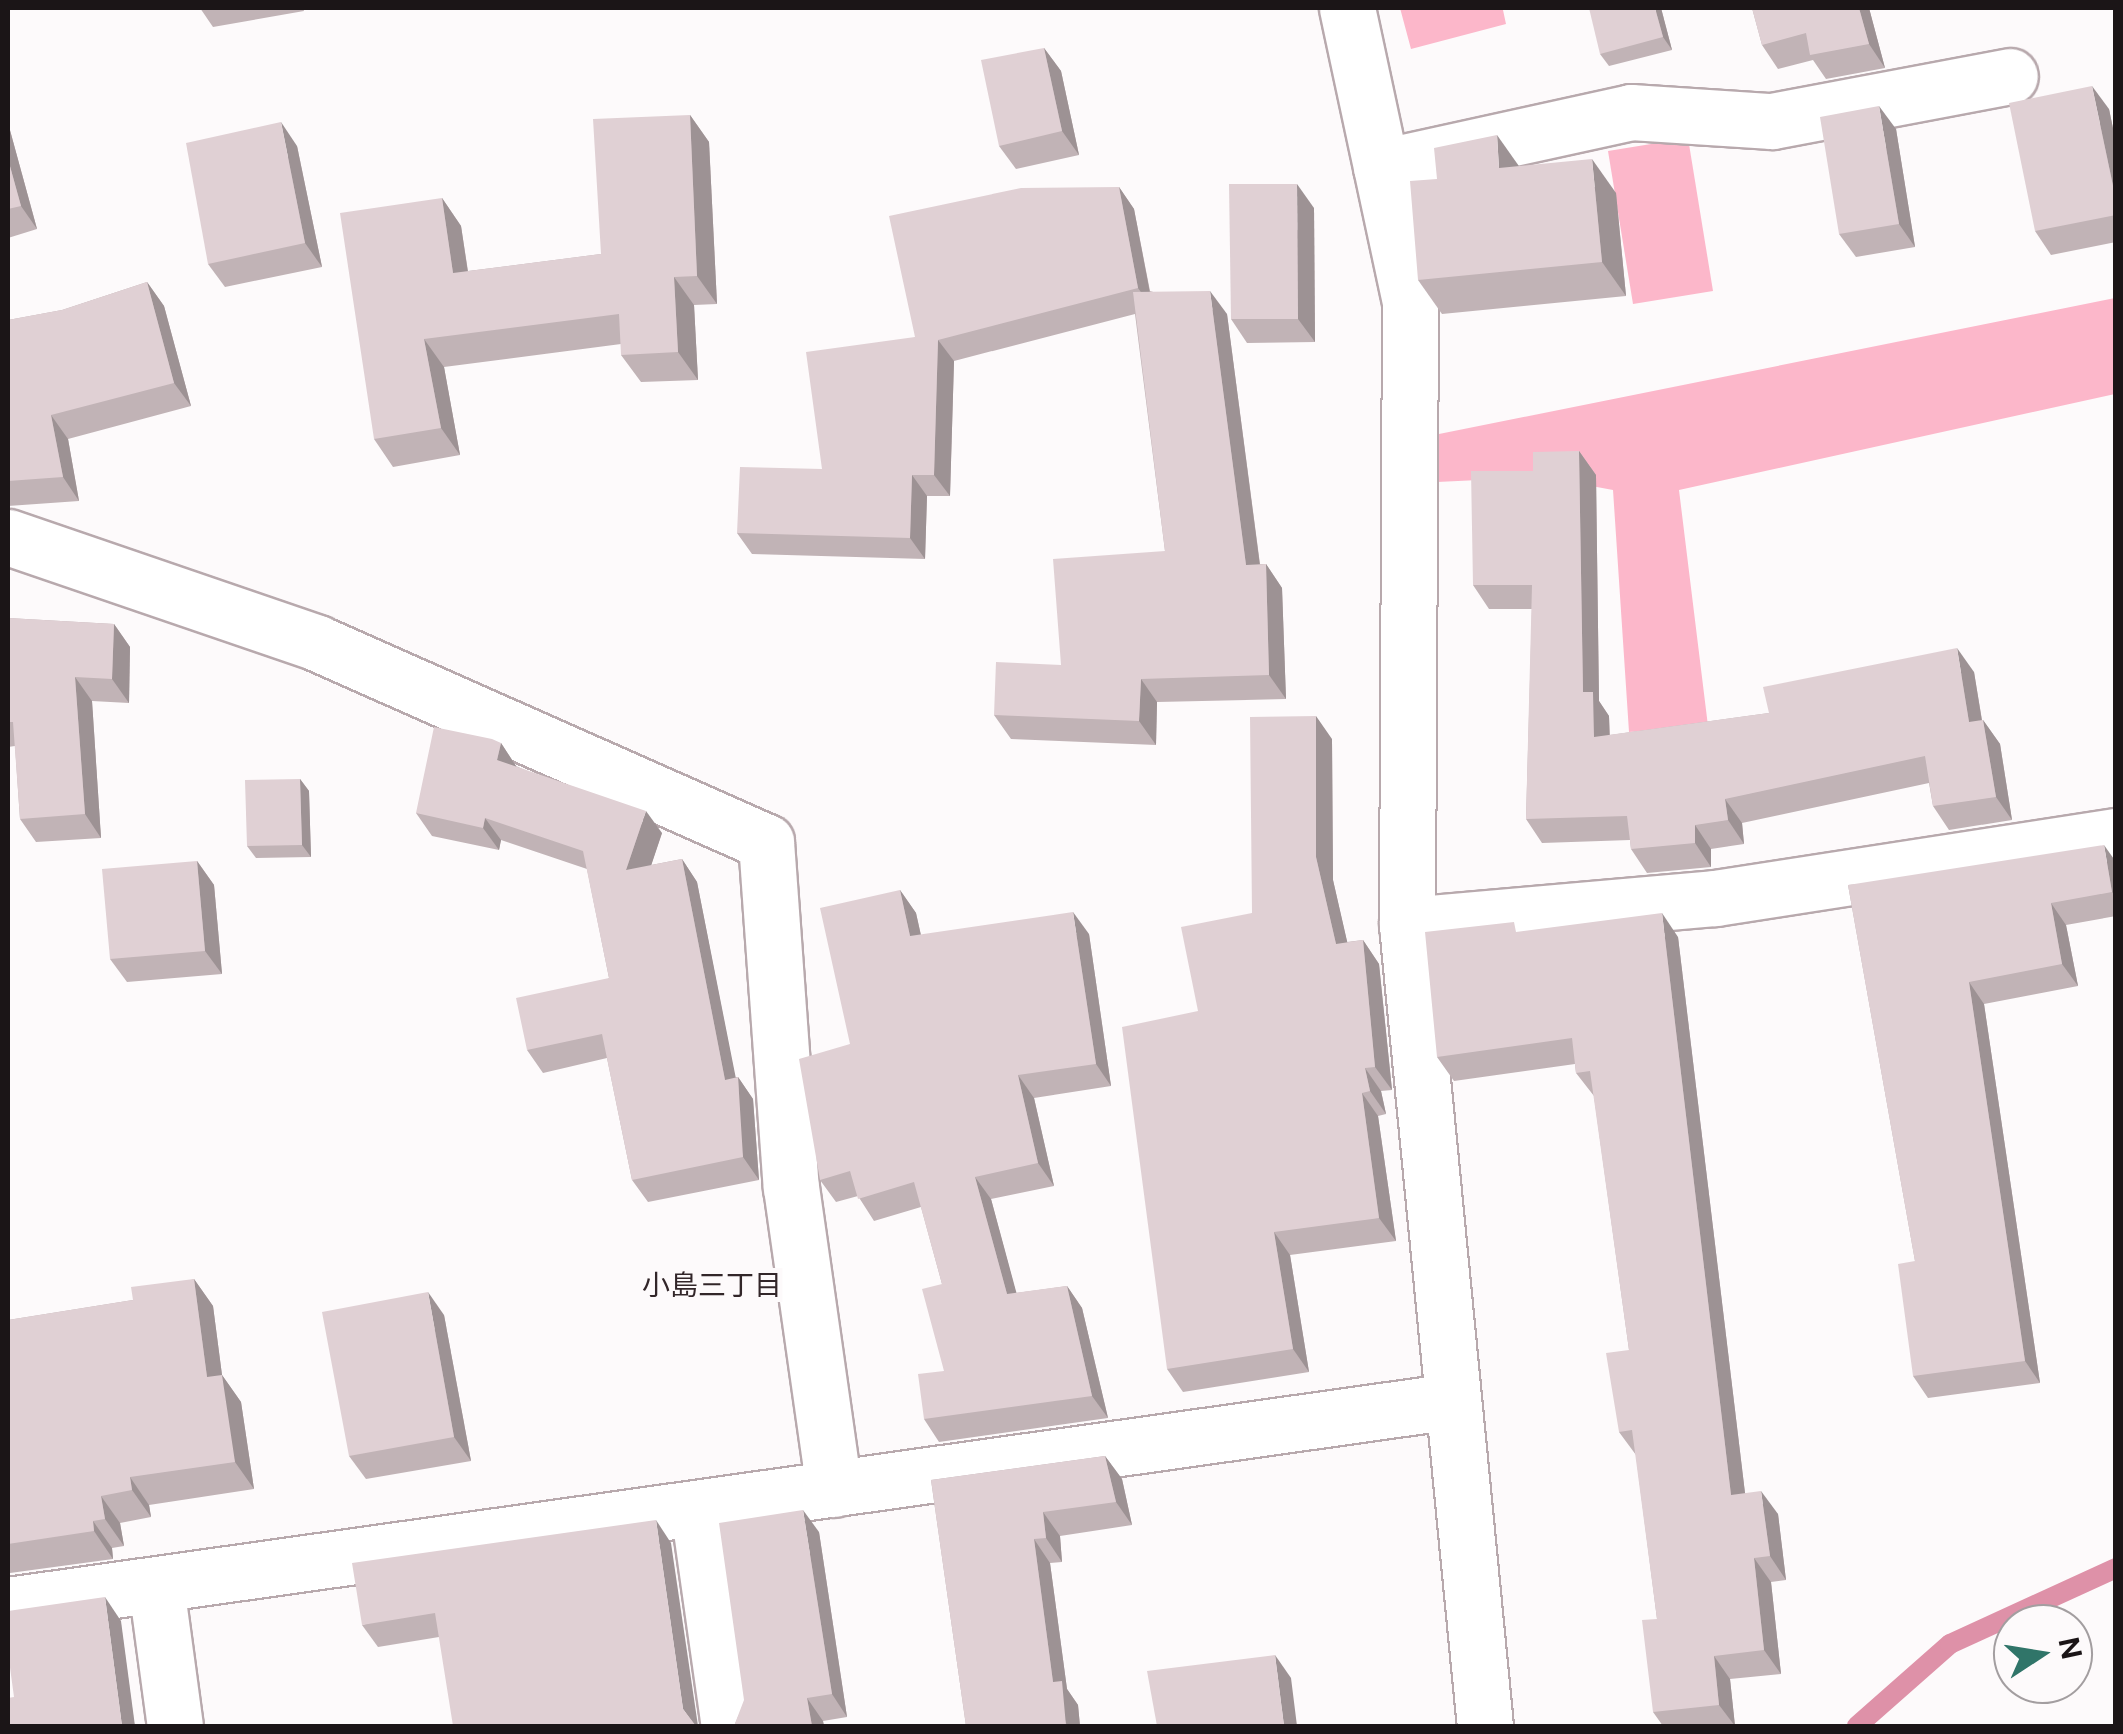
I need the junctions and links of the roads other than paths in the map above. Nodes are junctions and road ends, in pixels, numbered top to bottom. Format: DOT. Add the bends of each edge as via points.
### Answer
graph roads {
  1 [pos="1347,8"];
  2 [pos="2010,76"];
  3 [pos="1381,167"];
  4 [pos="8,536"];
  5 [pos="2116,836"];
  6 [pos="1406,924"];
  7 [pos="1452,1401"];
  8 [pos="834,1489"];
  9 [pos="698,1509"];
  10 [pos="156,1586"];
  11 [pos="8,1606"];
  12 [pos="176,1726"];
  13 [pos="729,1726"];
  14 [pos="1485,1726"];
  1 -- 3 [label="street"];
  2 -- 3 [label="street" via="1772,122 1631,112"];
  3 -- 6 [label="street" via="1410,302"];
  4 -- 8 [label="street" via="317,643 766,842 791,1187"];
  5 -- 6 [label="street" via="1715,898"];
  6 -- 7 [label="street"];
  7 -- 8 [label="street"];
  7 -- 14 [label="street"];
  8 -- 9 [label="street"];
  9 -- 10 [label="street"];
  9 -- 13 [label="street"];
  10 -- 11 [label="street"];
  10 -- 12 [label="street"];
}
